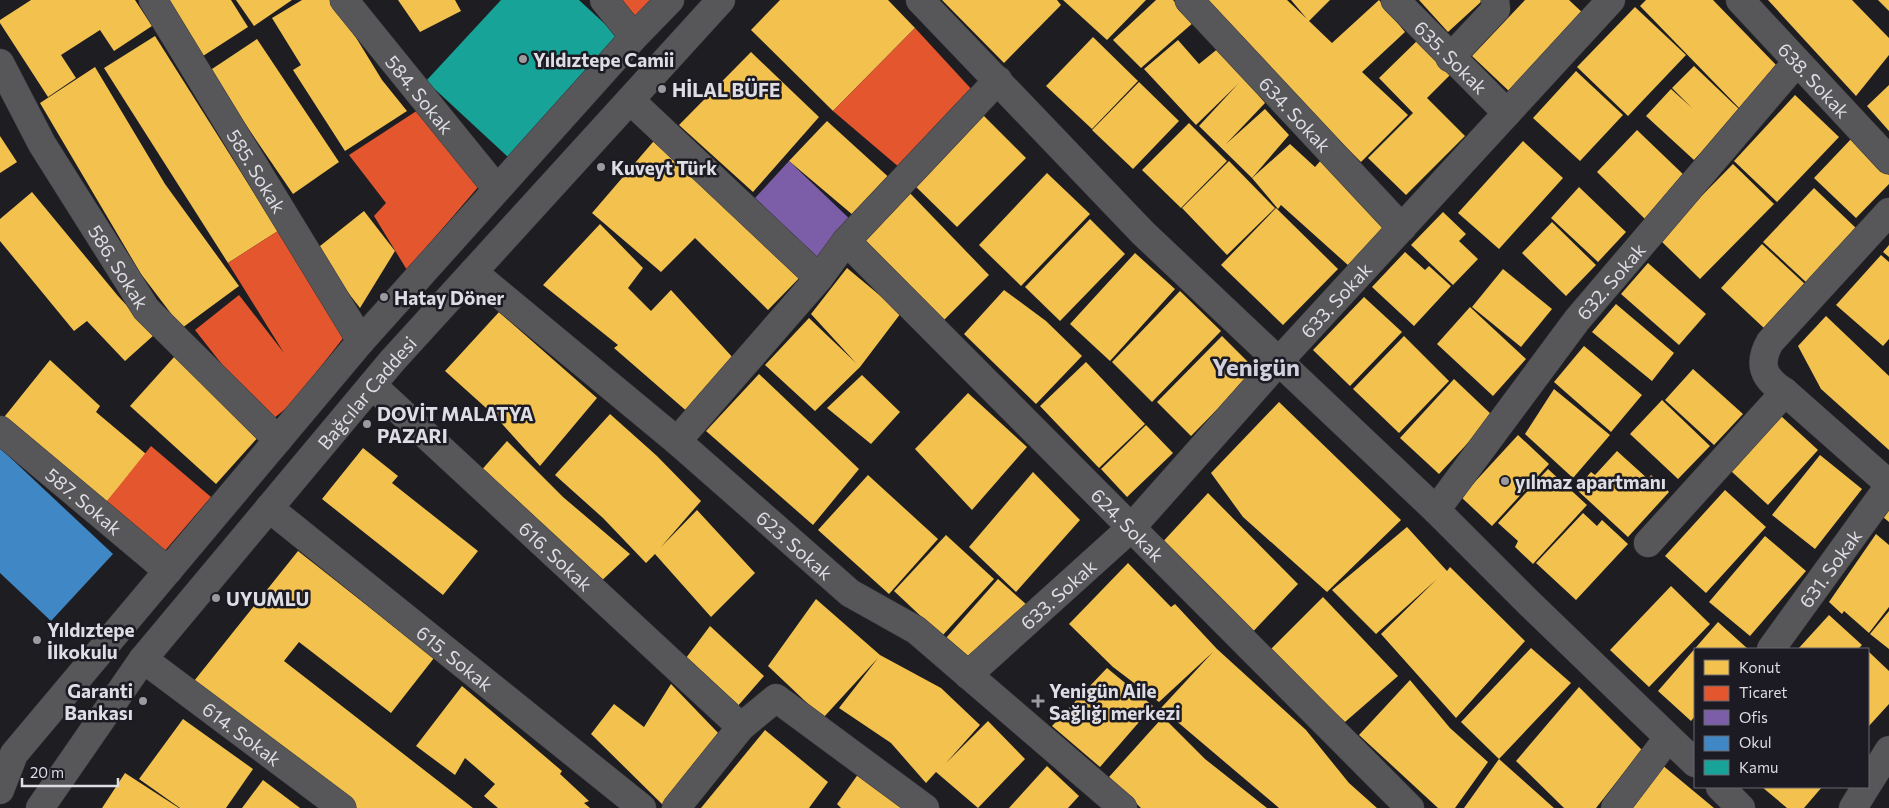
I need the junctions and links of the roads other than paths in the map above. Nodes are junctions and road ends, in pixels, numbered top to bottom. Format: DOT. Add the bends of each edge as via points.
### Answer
graph roads {
  1 [pos="153,0"];
  2 [pos="344,0"];
  3 [pos="604,0"];
  4 [pos="670,0"];
  5 [pos="721,0"];
  6 [pos="920,0"];
  7 [pos="1189,0"];
  8 [pos="1395,0"];
  9 [pos="1496,0"];
  10 [pos="1611,0"];
  11 [pos="1740,0"];
  12 [pos="634,37"];
  13 [pos="1450,58"];
  14 [pos="1796,62"];
  15 [pos="0,64"];
  16 [pos="998,80"];
  17 [pos="630,100"];
  18 [pos="1507,113"];
  19 [pos="1889,160"];
  20 [pos="497,189"];
  21 [pos="1889,212"];
  22 [pos="1402,228"];
  23 [pos="846,241"];
  24 [pos="473,272"];
  25 [pos="819,278"];
  26 [pos="361,341"];
  27 [pos="1280,360"];
  28 [pos="372,384"];
  29 [pos="1785,392"];
  30 [pos="0,430"];
  31 [pos="278,440"];
  32 [pos="677,441"];
  33 [pos="1889,485"];
  34 [pos="269,508"];
  35 [pos="1436,510"];
  36 [pos="1132,526"];
  37 [pos="1648,543"];
  38 [pos="168,571"];
  39 [pos="1772,648"];
  40 [pos="143,659"];
  41 [pos="968,675"];
  42 [pos="741,727"];
  43 [pos="1668,738"];
  44 [pos="1889,750"];
  45 [pos="7,759"];
  46 [pos="1694,759"];
  47 [pos="1869,783"];
  48 [pos="1721,788"];
  49 [pos="1866,788"];
  50 [pos="0,790"];
  51 [pos="43,807"];
  52 [pos="922,807"];
  53 [pos="342,808"];
  54 [pos="642,808"];
  55 [pos="676,808"];
  56 [pos="1123,808"];
  57 [pos="1410,808"];
  58 [pos="1615,808"];
  59 [pos="1741,808"];
  60 [pos="1853,808"];
  1 -- 26 [label="street, 585. Sokak"];
  2 -- 20 [label="street, 584. Sokak"];
  3 -- 12 [label="street"];
  4 -- 12 [label="street, Bağcılar Caddesi"];
  5 -- 17 [label="street, Bağcılar Caddesi"];
  6 -- 16 [label="street"];
  7 -- 22 [label="street, 634. Sokak"];
  8 -- 13 [label="street, 635. Sokak"];
  9 -- 13 [label="street" via="1496,9"];
  10 -- 18 [label="street, 633. Sokak"];
  11 -- 14 [label="street, 638. Sokak"];
  12 -- 20 [label="street, Bağcılar Caddesi"];
  13 -- 18 [label="street, 635. Sokak"];
  14 -- 19 [label="street, 638. Sokak"];
  14 -- 35 [label="street, 632. Sokak" via="1577,320"];
  15 -- 31 [label="street, 586. Sokak" via="42,144 146,309"];
  16 -- 23 [label="street"];
  16 -- 27 [label="street" via="1143,233"];
  17 -- 24 [label="street, Bağcılar Caddesi"];
  17 -- 25 [label="street"];
  18 -- 22 [label="street, 633. Sokak"];
  20 -- 26 [label="street, Bağcılar Caddesi"];
  21 -- 29 [label="street" via="1770,342 1763,355 1764,369 1771,383"];
  22 -- 27 [label="street, 633. Sokak"];
  23 -- 25 [label="street"];
  23 -- 36 [label="street, 624. Sokak"];
  24 -- 28 [label="street, Bağcılar Caddesi"];
  24 -- 32 [label="street, 623. Sokak"];
  25 -- 32 [label="street"];
  26 -- 31 [label="street, Bağcılar Caddesi"];
  27 -- 35 [label="street"];
  27 -- 36 [label="street, 633. Sokak"];
  28 -- 34 [label="street, Bağcılar Caddesi"];
  28 -- 42 [label="street, 616. Sokak"];
  29 -- 33 [label="street"];
  29 -- 37 [label="street"];
  30 -- 38 [label="street, 587. Sokak"];
  31 -- 38 [label="street, Bağcılar Caddesi"];
  32 -- 41 [label="street, 623. Sokak" via="850,592 916,630"];
  33 -- 39 [label="street, 631. Sokak"];
  34 -- 40 [label="street, Bağcılar Caddesi"];
  34 -- 54 [label="street, 615. Sokak"];
  35 -- 43 [label="street"];
  36 -- 41 [label="street, 633. Sokak"];
  36 -- 57 [label="street, 624. Sokak"];
  38 -- 45 [label="street, Bağcılar Caddesi"];
  40 -- 51 [label="street, Bağcılar Caddesi"];
  40 -- 53 [label="street, 614. Sokak"];
  41 -- 56 [label="street, 623. Sokak"];
  42 -- 52 [label="street" via="776,698"];
  42 -- 55 [label="street"];
  43 -- 46 [label="street"];
  43 -- 58 [label="street"];
  44 -- 47 [label="street"];
  45 -- 50 [label="street, Bağcılar Caddesi"];
  48 -- 59 [label="street"];
  49 -- 60 [label="street"];
}
